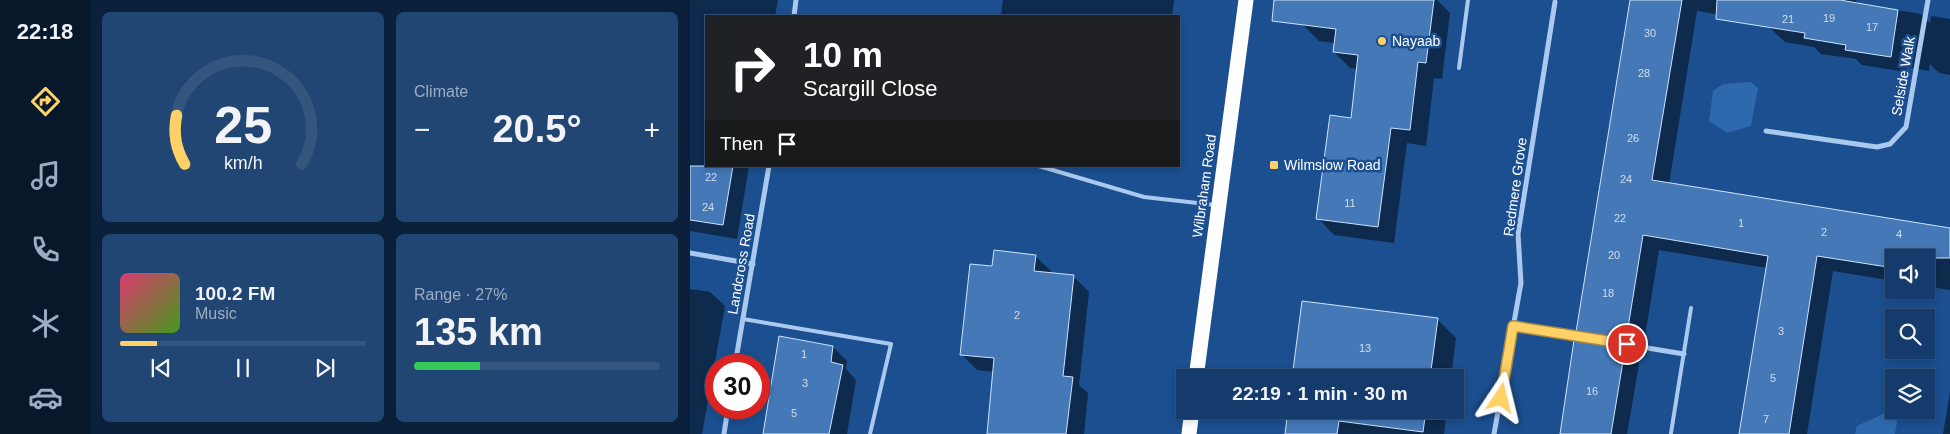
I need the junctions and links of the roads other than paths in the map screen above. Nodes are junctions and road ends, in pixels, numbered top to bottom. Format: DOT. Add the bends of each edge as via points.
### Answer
graph roads {
  1 [pos="796,0"];
  2 [pos="1246,0"];
  3 [pos="1468,0"];
  4 [pos="1928,0"];
  5 [pos="1555,2"];
  6 [pos="794,15"];
  7 [pos="1459,68"];
  8 [pos="1766,131"];
  9 [pos="769,167"];
  10 [pos="1042,167"];
  11 [pos="1217,206"];
  12 [pos="690,253"];
  13 [pos="753,264"];
  14 [pos="1690,308"];
  15 [pos="743,319"];
  16 [pos="1513,326"];
  17 [pos="737,354"];
  18 [pos="1684,354"];
  19 [pos="1197,369"];
  20 [pos="726,419"];
  21 [pos="1191,419"];
  22 [pos="1671,433"];
  23 [pos="724,434"];
  24 [pos="870,434"];
  25 [pos="1189,434"];
  26 [pos="1494,434"];
  1 -- 6 [label="street"];
  2 -- 11 [label="highway, Wilbraham Road"];
  3 -- 7 [label="lane"];
  4 -- 8 [label="street, Selside Walk" via="1906,127 1890,144 1877,147"];
  5 -- 16 [label="street, Redmere Grove" via="1518,234 1521,283"];
  9 -- 13 [label="street, Landcross Road"];
  10 -- 11 [label="lane" via="1144,197"];
  11 -- 19 [label="highway, Wilbraham Road"];
  12 -- 13 [label="street"];
  13 -- 15 [label="street, Landcross Road"];
  14 -- 18 [label="lane"];
  15 -- 17 [label="street, Landcross Road"];
  15 -- 24 [label="lane" via="891,344"];
  16 -- 18 [label="street"];
  16 -- 26 [label="street, Redmere Grove"];
  18 -- 22 [label="lane"];
  20 -- 23 [label="street"];
  21 -- 25 [label="highway"];
}
